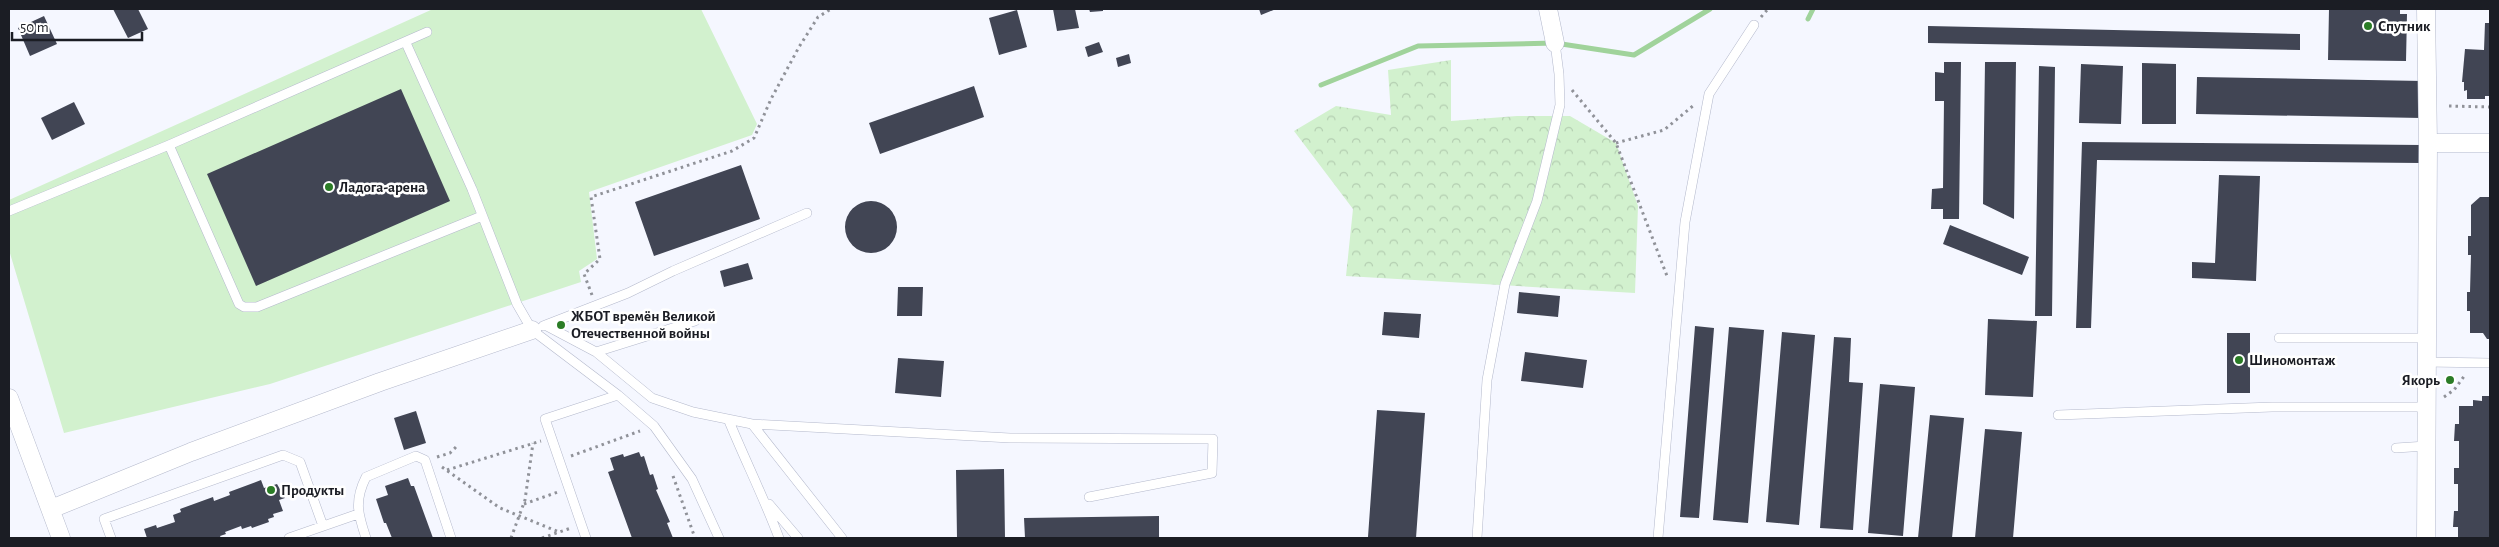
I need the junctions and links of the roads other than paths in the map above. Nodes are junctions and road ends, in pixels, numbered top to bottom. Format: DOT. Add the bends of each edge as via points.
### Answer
graph roads {
  1 [pos="1548,9"];
  2 [pos="2426,9"];
  3 [pos="1754,24"];
  4 [pos="427,32"];
  5 [pos="406,42"];
  6 [pos="1555,43"];
  7 [pos="2428,143"];
  8 [pos="2490,143"];
  9 [pos="169,146"];
  10 [pos="9,211"];
  11 [pos="807,213"];
  12 [pos="482,216"];
  13 [pos="695,321"];
  14 [pos="538,327"];
  15 [pos="2279,338"];
  16 [pos="2426,338"];
  17 [pos="596,352"];
  18 [pos="2426,362"];
  19 [pos="2490,363"];
  20 [pos="618,395"];
  21 [pos="9,398"];
  22 [pos="2426,405"];
  23 [pos="2058,415"];
  24 [pos="729,421"];
  25 [pos="752,424"];
  26 [pos="2426,446"];
  27 [pos="2396,448"];
  28 [pos="1089,497"];
  29 [pos="764,499"];
  30 [pos="51,510"];
  31 [pos="358,514"];
  32 [pos="323,526"];
  33 [pos="61,538"];
  34 [pos="110,538"];
  35 [pos="289,538"];
  36 [pos="366,538"];
  37 [pos="451,538"];
  38 [pos="586,538"];
  39 [pos="719,538"];
  40 [pos="779,538"];
  41 [pos="798,538"];
  42 [pos="842,538"];
  43 [pos="1477,538"];
  44 [pos="1658,538"];
  45 [pos="2426,538"];
  1 -- 6 [label="street"];
  2 -- 7 [label="street"];
  3 -- 44 [label="lane" via="1709,94 1686,222"];
  4 -- 5 [label="lane"];
  5 -- 9 [label="lane"];
  5 -- 12 [label="lane"];
  6 -- 43 [label="lane" via="1560,104 1537,201 1505,284 1487,380"];
  7 -- 8 [label="street"];
  7 -- 16 [label="street"];
  9 -- 10 [label="lane"];
  9 -- 12 [label="lane" via="239,304 244,307 256,307"];
  11 -- 14 [label="lane"];
  12 -- 14 [label="lane" via="517,304"];
  13 -- 17 [label="lane"];
  14 -- 17 [label="lane"];
  14 -- 20 [label="lane"];
  14 -- 30 [label="street" via="191,452"];
  15 -- 16 [label="lane"];
  16 -- 18 [label="street"];
  17 -- 24 [label="lane" via="652,398"];
  18 -- 19 [label="lane"];
  18 -- 22 [label="street"];
  20 -- 38 [label="lane" via="545,419"];
  20 -- 39 [label="lane" via="654,426 692,479"];
  21 -- 30 [label="street"];
  22 -- 23 [label="lane"];
  22 -- 26 [label="street"];
  24 -- 25 [label="lane"];
  24 -- 29 [label="lane"];
  25 -- 28 [label="lane" via="1010,438 1213,439 1212,473"];
  25 -- 42 [label="lane"];
  26 -- 27 [label="lane"];
  26 -- 45 [label="street"];
  29 -- 40 [label="lane"];
  29 -- 41 [label="lane"];
  30 -- 33 [label="street"];
  31 -- 32 [label="lane"];
  31 -- 36 [label="lane"];
  31 -- 37 [label="lane" via="358,492 366,477 416,456 425,460"];
  32 -- 34 [label="lane" via="300,462 283,455 104,519"];
  32 -- 35 [label="lane"];
}
